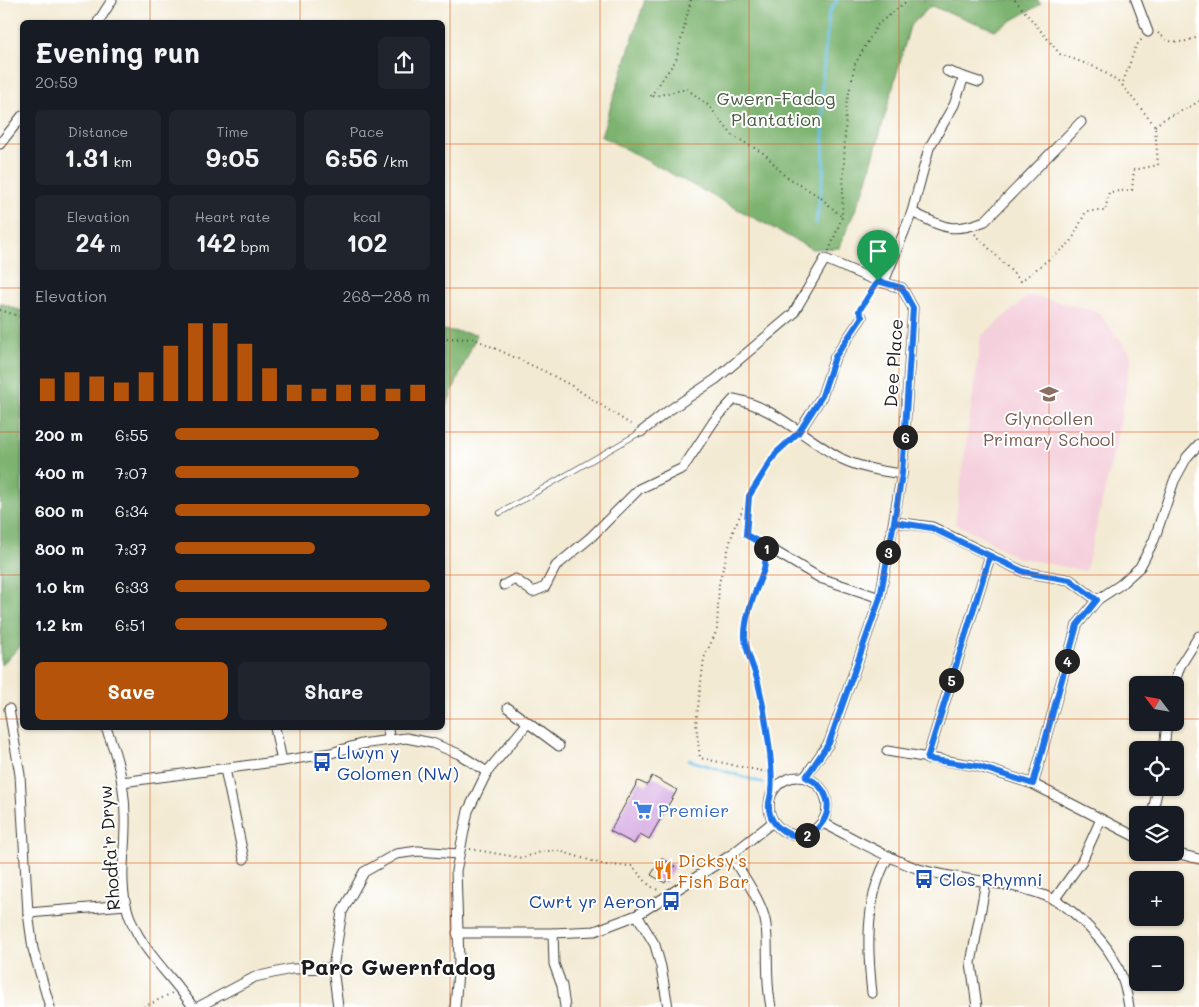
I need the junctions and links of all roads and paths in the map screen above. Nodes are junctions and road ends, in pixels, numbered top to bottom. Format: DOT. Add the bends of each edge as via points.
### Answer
graph roads {
  1 [pos="112,0"];
  2 [pos="691,0"];
  3 [pos="908,0"];
  4 [pos="1015,0"];
  5 [pos="1136,0"];
  6 [pos="99,20"];
  7 [pos="1148,32"];
  8 [pos="1199,37"];
  9 [pos="947,71"];
  10 [pos="964,77"];
  11 [pos="979,82"];
  12 [pos="1122,85"];
  13 [pos="1199,101"];
  14 [pos="20,119"];
  15 [pos="1081,122"];
  16 [pos="1156,126"];
  17 [pos="0,144"];
  18 [pos="912,212"];
  19 [pos="842,217"];
  20 [pos="968,227"];
  21 [pos="825,259"];
  22 [pos="881,282"];
  23 [pos="0,310"];
  24 [pos="20,316"];
  25 [pos="862,317"];
  26 [pos="445,338"];
  27 [pos="641,432"];
  28 [pos="799,432"];
  29 [pos="1199,444"];
  30 [pos="902,474"];
  31 [pos="749,496"];
  32 [pos="500,513"];
  33 [pos="894,522"];
  34 [pos="766,546"];
  35 [pos="990,556"];
  36 [pos="504,585"];
  37 [pos="880,598"];
  38 [pos="1097,600"];
  39 [pos="1199,636"];
  40 [pos="1177,676"];
  41 [pos="508,708"];
  42 [pos="10,709"];
  43 [pos="527,724"];
  44 [pos="107,730"];
  45 [pos="275,730"];
  46 [pos="388,730"];
  47 [pos="389,739"];
  48 [pos="559,746"];
  49 [pos="888,751"];
  50 [pos="927,759"];
  51 [pos="282,761"];
  52 [pos="226,768"];
  53 [pos="487,772"];
  54 [pos="772,773"];
  55 [pos="806,777"];
  56 [pos="122,782"];
  57 [pos="1033,784"];
  58 [pos="771,795"];
  59 [pos="1101,819"];
  60 [pos="773,822"];
  61 [pos="823,823"];
  62 [pos="1129,833"];
  63 [pos="459,850"];
  64 [pos="1184,855"];
  65 [pos="730,856"];
  66 [pos="889,856"];
  67 [pos="244,859"];
  68 [pos="1199,859"];
  69 [pos="986,882"];
  70 [pos="669,894"];
  71 [pos="1054,900"];
  72 [pos="126,905"];
  73 [pos="28,913"];
  74 [pos="637,915"];
  75 [pos="457,933"];
  76 [pos="553,933"];
  77 [pos="333,968"];
  78 [pos="180,989"];
  79 [pos="872,993"];
  80 [pos="50,1007"];
  81 [pos="144,1007"];
  82 [pos="193,1007"];
  83 [pos="198,1007"];
  84 [pos="338,1007"];
  85 [pos="455,1007"];
  86 [pos="565,1007"];
  87 [pos="668,1007"];
  88 [pos="772,1007"];
  89 [pos="977,1007"];
  90 [pos="1129,1007"];
  1 -- 6 [label="street"];
  2 -- 19 [label="path" via="676,60 650,96 688,89 709,106 733,136 766,154 784,175"];
  3 -- 19 [label="path" via="878,24 855,64 846,107"];
  4 -- 12 [label="path" via="1060,54 1100,70"];
  5 -- 7 [label="street"];
  7 -- 8 [label="path" via="1160,34 1168,41 1183,42"];
  7 -- 12 [label="path" via="1136,46"];
  9 -- 10 [label="street"];
  10 -- 11 [label="street"];
  10 -- 18 [label="street" via="954,105 929,148"];
  12 -- 16 [label="path"];
  13 -- 16 [label="path"];
  14 -- 17 [label="street"];
  15 -- 20 [label="street" via="985,221"];
  16 -- 20 [label="path" via="1158,165 1134,170 1132,190 1109,192 1105,212 1086,211 1071,242 1021,280"];
  18 -- 20 [label="street" via="947,229"];
  18 -- 22 [label="street"];
  19 -- 21 [label="path"];
  21 -- 22 [label="street, Dee Place"];
  21 -- 27 [label="street" via="793,314 716,379"];
  22 -- 25 [label="path" via="859,311"];
  22 -- 30 [label="street, Dee Place" via="902,288 913,308"];
  23 -- 24 [label="path"];
  25 -- 28 [label="street" via="835,357 822,396"];
  26 -- 27 [label="path" via="475,339 544,371"];
  27 -- 32 [label="lane"];
  28 -- 30 [label="street" via="843,460 874,470"];
  28 -- 31 [label="path" via="776,453"];
  28 -- 36 [label="street" via="752,402 734,399 714,421 683,468 639,489 591,537 556,566 545,586 533,592 515,578"];
  29 -- 38 [label="street" via="1187,457 1174,481 1154,540 1140,567"];
  30 -- 33 [label="street, Dee Place"];
  31 -- 34 [label="path" via="746,535"];
  31 -- 54 [label="path" via="734,528 719,583 717,630 704,658 696,724 700,758"];
  33 -- 35 [label="street" via="932,528"];
  33 -- 37 [label="street, Dee Place"];
  34 -- 37 [label="street" via="820,578"];
  34 -- 54 [label="path" via="765,567 754,590 745,638 758,683"];
  35 -- 38 [label="street" via="1024,572 1070,580"];
  35 -- 50 [label="street"];
  37 -- 55 [label="street, Dee Place" via="829,743"];
  38 -- 57 [label="street" via="1077,625"];
  39 -- 40 [label="street"];
  41 -- 43 [label="street"];
  42 -- 73 [label="street" via="20,775"];
  43 -- 48 [label="street"];
  43 -- 53 [label="street"];
  44 -- 56 [label="street, Rhodfa'r Dryw"];
  45 -- 51 [label="street"];
  46 -- 47 [label="street"];
  47 -- 51 [label="street"];
  47 -- 53 [label="street" via="406,738 432,743 459,754"];
  49 -- 50 [label="street"];
  50 -- 57 [label="street" via="977,766"];
  51 -- 52 [label="street"];
  52 -- 56 [label="street"];
  52 -- 67 [label="street"];
  53 -- 63 [label="street" via="468,811"];
  54 -- 58 [label="path"];
  55 -- 58 [label="street" via="788,778 776,786"];
  55 -- 61 [label="street" via="815,781 824,792 828,812"];
  56 -- 72 [label="street, Rhodfa'r Dryw"];
  57 -- 59 [label="street"];
  58 -- 60 [label="street" via="769,813"];
  59 -- 62 [label="street"];
  59 -- 71 [label="street" via="1082,861"];
  60 -- 61 [label="street" via="784,833 794,836 816,831"];
  60 -- 65 [label="street"];
  61 -- 66 [label="street"];
  63 -- 70 [label="path" via="522,858 556,850 605,865 632,866 650,886"];
  63 -- 75 [label="street"];
  63 -- 77 [label="street" via="396,854 364,872 342,912"];
  64 -- 68 [label="street"];
  65 -- 70 [label="street"];
  65 -- 88 [label="street" via="754,892 766,923 766,985"];
  66 -- 69 [label="street" via="933,872"];
  66 -- 79 [label="street" via="871,905 868,959"];
  69 -- 71 [label="street"];
  69 -- 89 [label="street" via="971,963"];
  70 -- 74 [label="street"];
  71 -- 90 [label="street" via="1086,924 1104,943 1117,963"];
  72 -- 73 [label="street"];
  72 -- 78 [label="street, Rhodfa'r Dryw" via="134,928 148,952"];
  73 -- 80 [label="street" via="33,949"];
  74 -- 76 [label="street" via="595,930"];
  74 -- 87 [label="street" via="655,946"];
  75 -- 76 [label="street"];
  75 -- 85 [label="street" via="459,961"];
  76 -- 86 [label="street" via="554,964"];
  77 -- 83 [label="street" via="291,969 255,977"];
  77 -- 84 [label="street"];
  78 -- 81 [label="path"];
  78 -- 82 [label="street, Rhodfa'r Dryw"];
}
